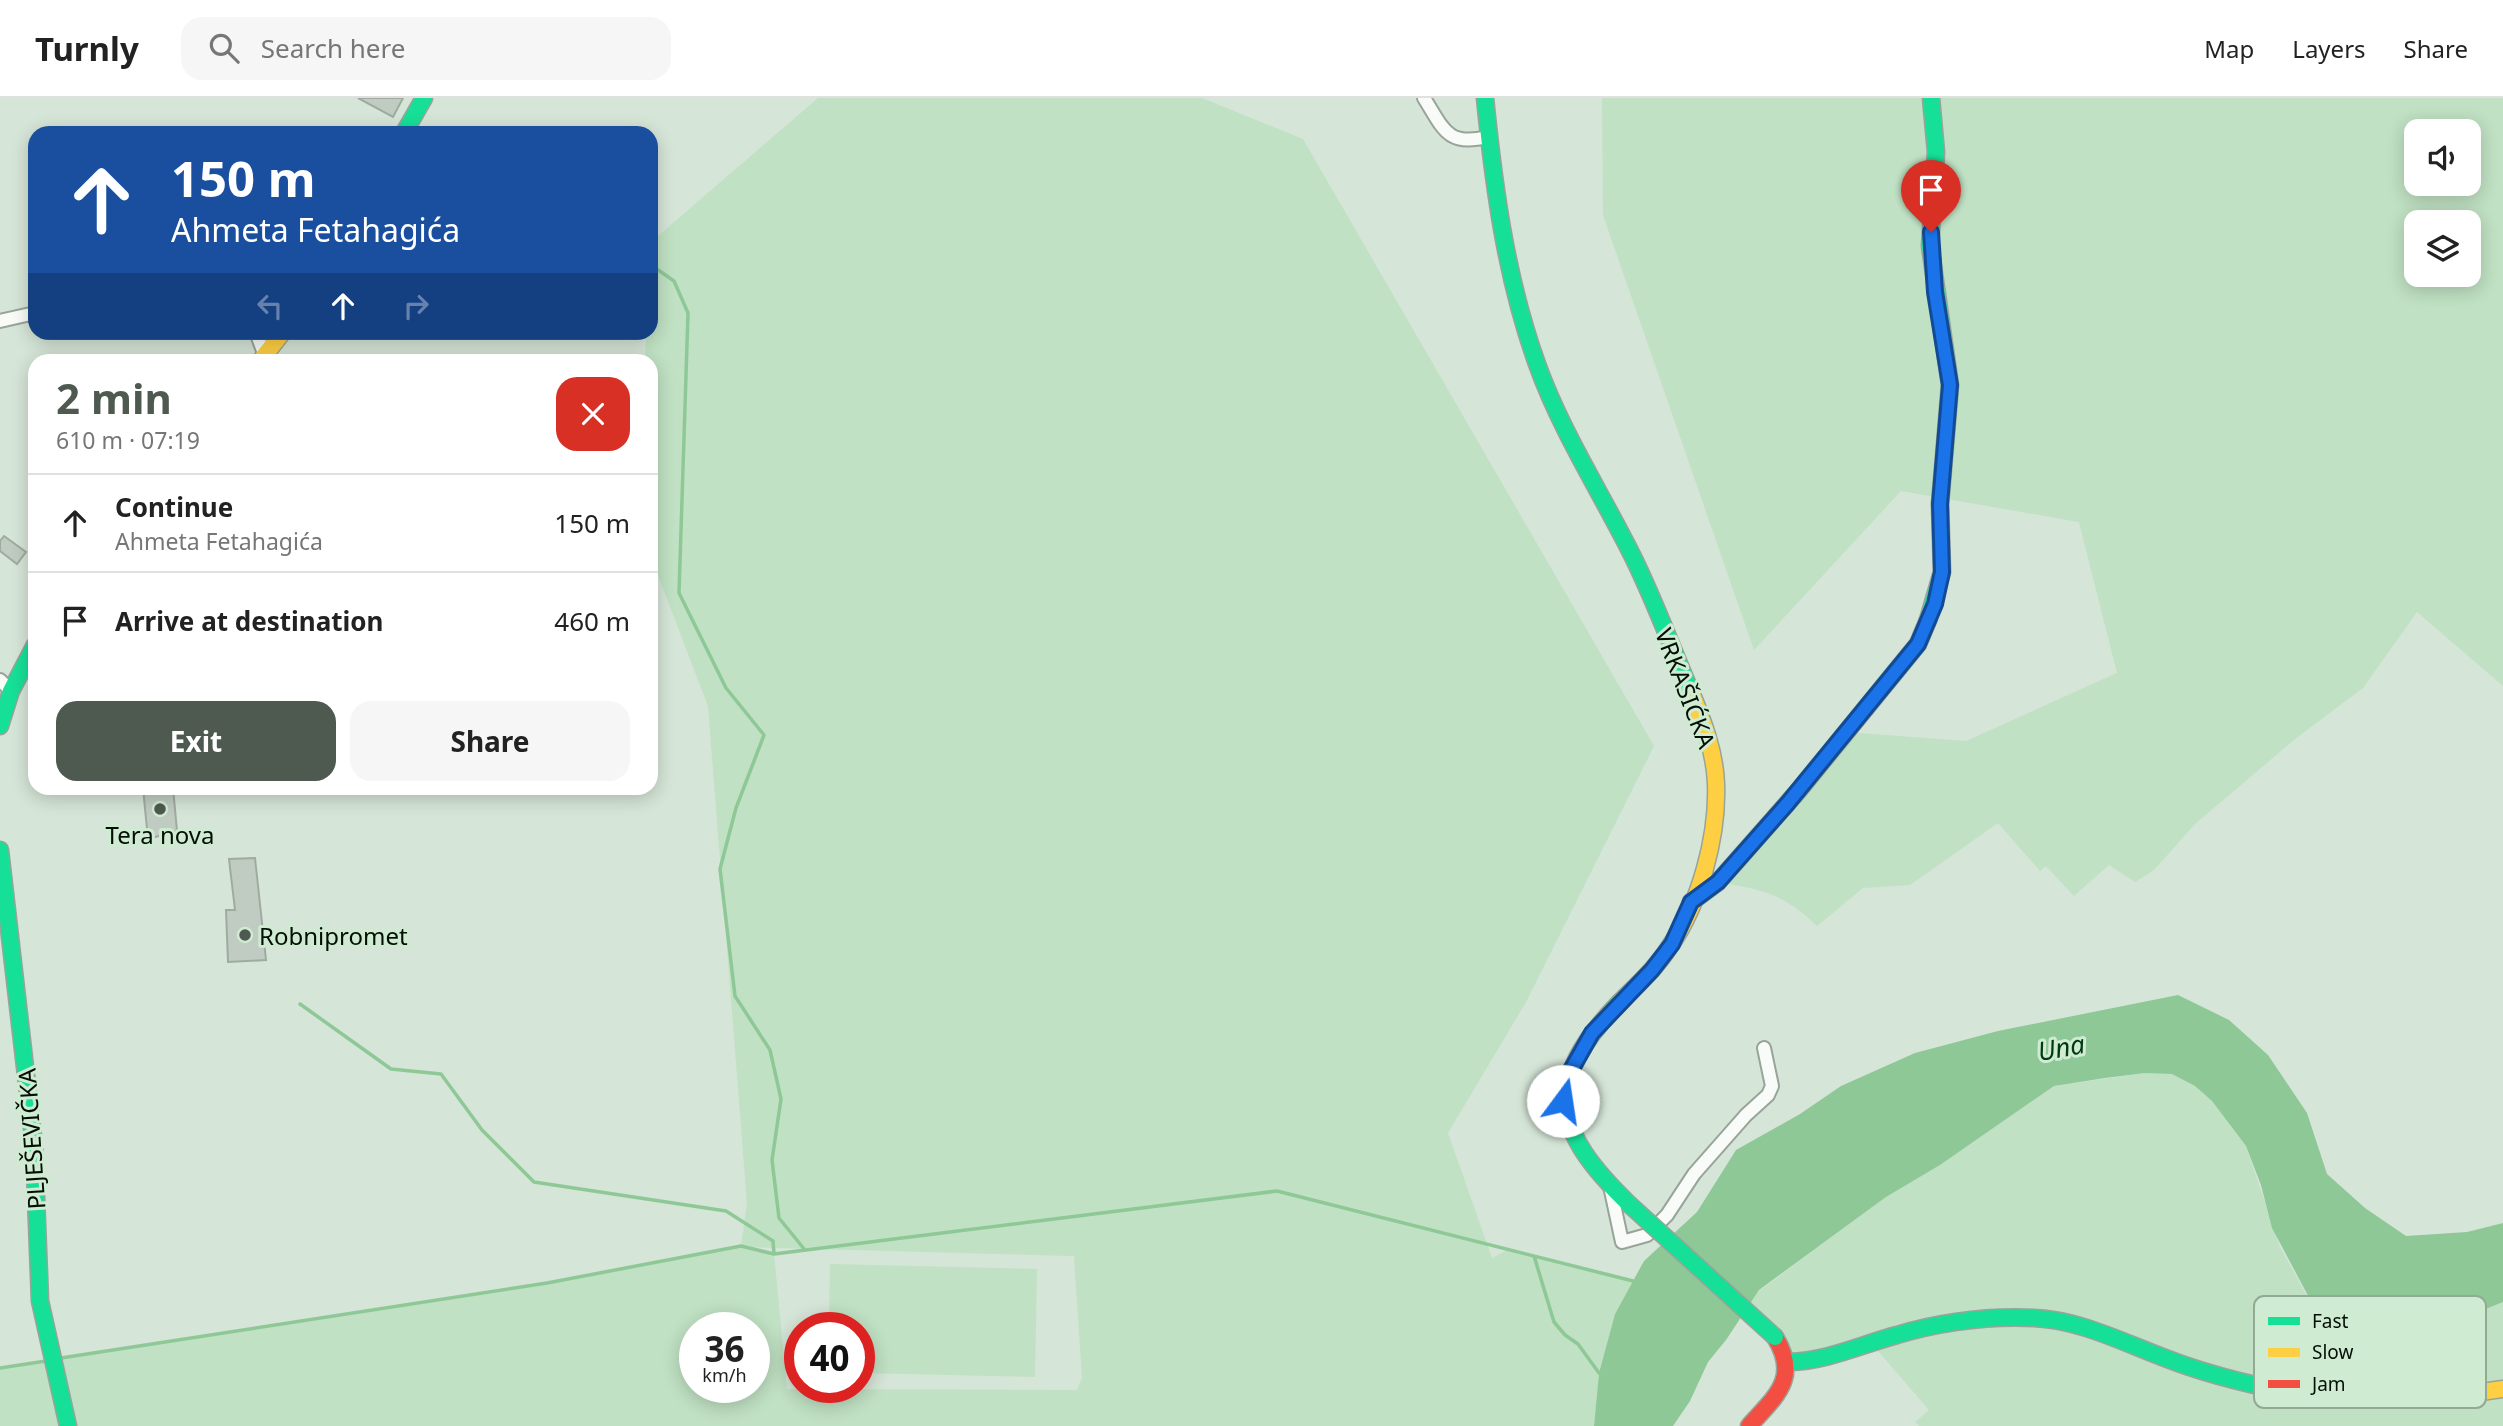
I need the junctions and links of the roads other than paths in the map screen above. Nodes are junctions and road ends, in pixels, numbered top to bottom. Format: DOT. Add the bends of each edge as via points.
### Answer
graph roads {
  1 [pos="424,98"];
  2 [pos="1424,98"];
  3 [pos="1485,98"];
  4 [pos="1931,98"];
  5 [pos="408,126"];
  6 [pos="1487,137"];
  7 [pos="28,315"];
  8 [pos="0,321"];
  9 [pos="277,340"];
  10 [pos="266,354"];
  11 [pos="28,654"];
  12 [pos="5,685"];
  13 [pos="0,726"];
  14 [pos="0,850"];
  15 [pos="1691,902"];
  16 [pos="1765,1048"];
  17 [pos="1610,1186"];
  18 [pos="1788,1362"];
  19 [pos="2254,1386"];
  20 [pos="68,1426"];
  21 [pos="1749,1426"];
  1 -- 5 [label="street"];
  2 -- 6 [label="street" via="1454,138 1466,142"];
  3 -- 6 [label="street, VRKAŠIĆKA"];
  4 -- 15 [label="street" via="1936,152 1930,246 1950,385 1940,504 1942,572 1935,604 1918,644 1800,790 1718,882"];
  6 -- 15 [label="street, VRKAŠIĆKA" via="1517,304 1539,370 1642,577 1699,711 1714,764 1715,812"];
  7 -- 8 [label="street"];
  9 -- 10 [label="street"];
  11 -- 12 [label="street"];
  12 -- 13 [label="street"];
  14 -- 20 [label="street, PLJEŠEVIČKA" via="34,1145 40,1301"];
  15 -- 17 [label="street, VRKAŠIĆKA" via="1672,944 1592,1033 1566,1079 1567,1128"];
  16 -- 17 [label="street" via="1772,1086 1768,1095 1693,1174 1667,1215 1647,1235 1622,1242"];
  17 -- 18 [label="street, VRKAŠIĆKA, bridge" via="1775,1337"];
  18 -- 19 [label="street" via="1810,1362 1959,1319 2041,1318 2102,1333 2168,1360"];
  18 -- 21 [label="street" via="1783,1384"];
}
